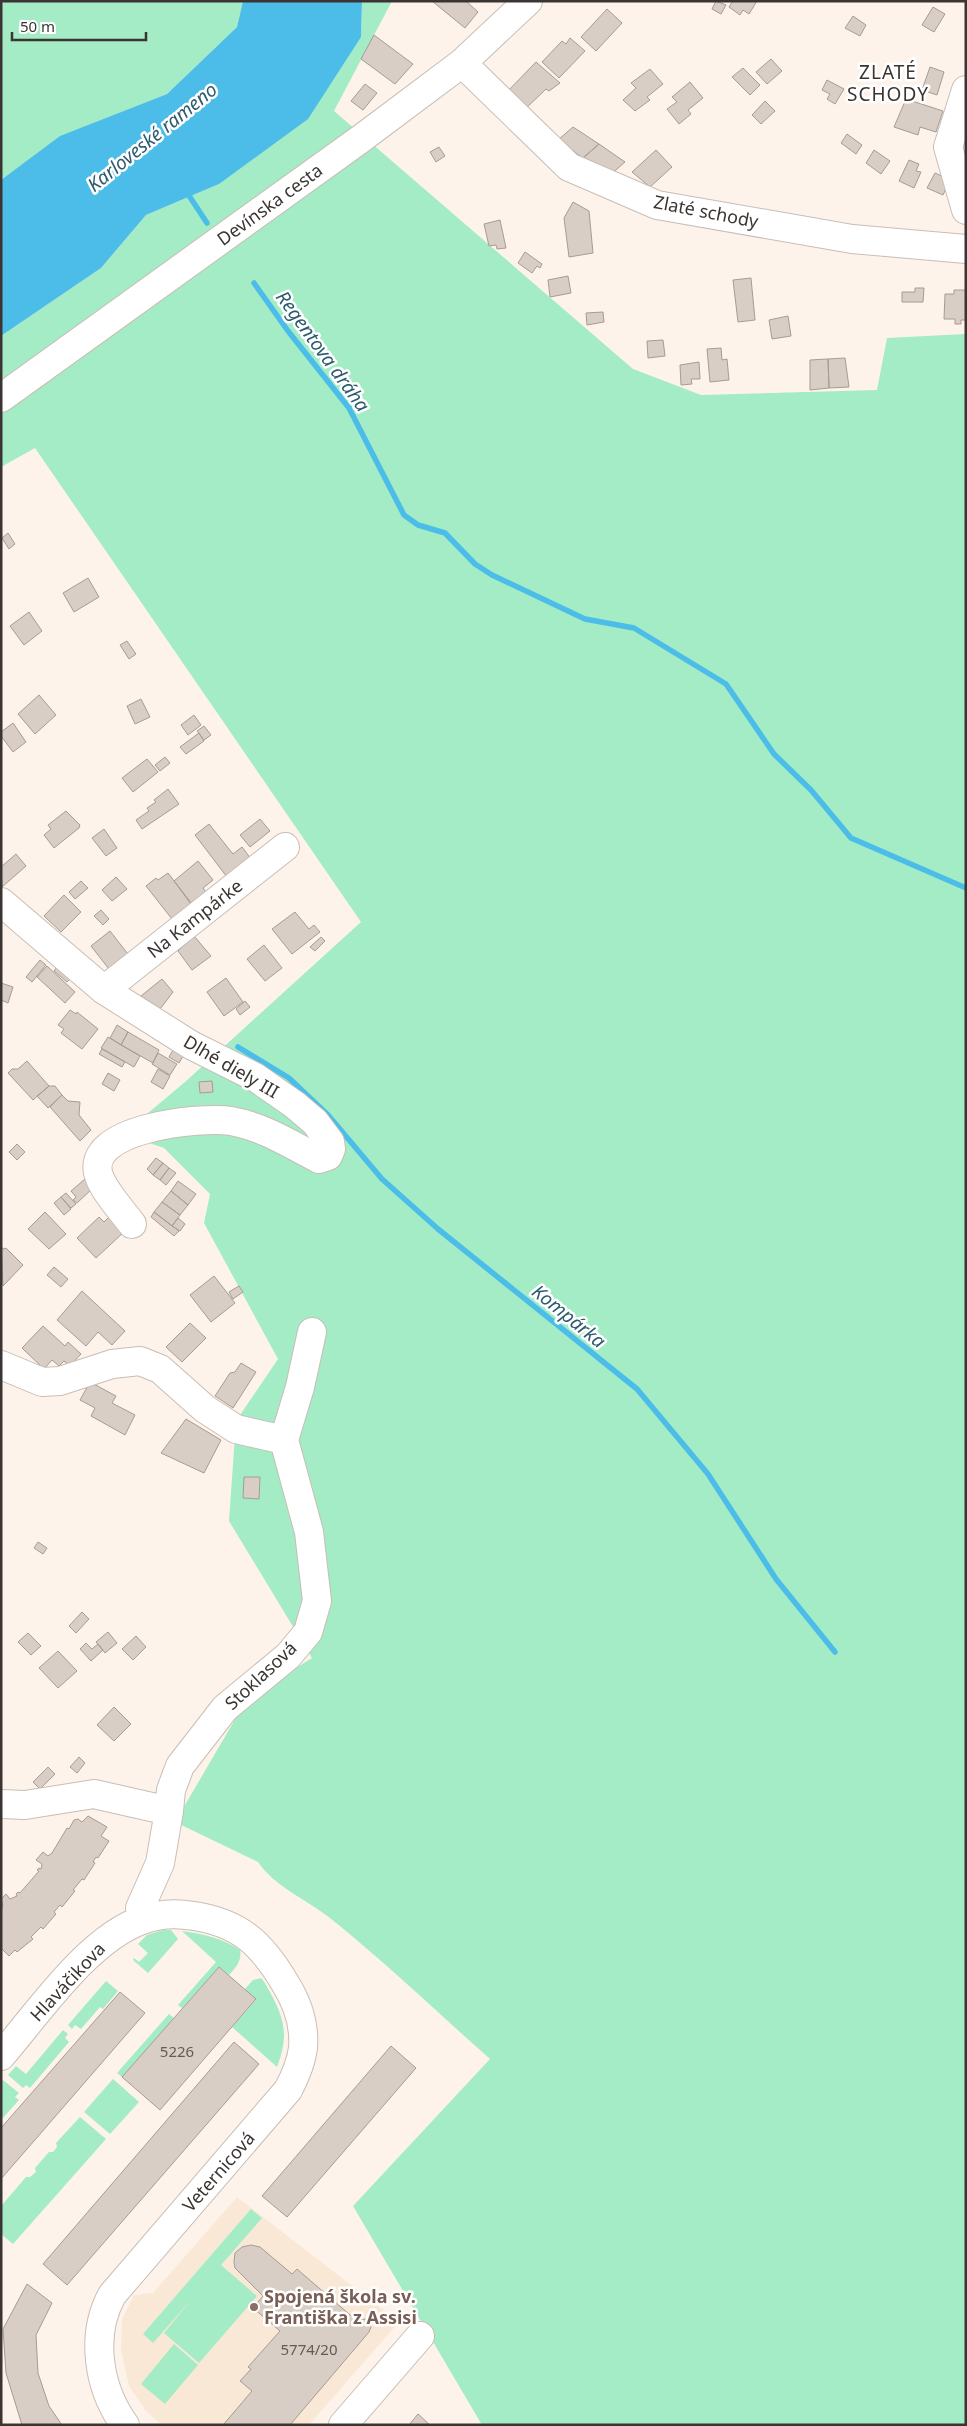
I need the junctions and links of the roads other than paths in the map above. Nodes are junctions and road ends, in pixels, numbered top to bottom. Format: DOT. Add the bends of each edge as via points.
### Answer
graph roads {
  1 [pos="528,1"];
  2 [pos="462,64"];
  3 [pos="965,93"];
  4 [pos="966,210"];
  5 [pos="966,249"];
  6 [pos="1,398"];
  7 [pos="285,847"];
  8 [pos="1,902"];
  9 [pos="104,990"];
  10 [pos="132,1224"];
  11 [pos="312,1332"];
  12 [pos="1,1366"];
  13 [pos="284,1440"];
  14 [pos="1,1804"];
  15 [pos="169,1811"];
  16 [pos="141,1920"];
  17 [pos="231,1926"];
  18 [pos="1,2056"];
  19 [pos="420,2336"];
  20 [pos="125,2425"];
  21 [pos="343,2425"];
  1 -- 2 [label="street, Devínska cesta"];
  2 -- 5 [label="street, Zlaté schody" via="569,167 657,205 852,239"];
  2 -- 6 [label="street, Devínska cesta"];
  3 -- 4 [label="street" via="948,147"];
  7 -- 9 [label="street, Na Kampárke"];
  8 -- 9 [label="street, Dlhé diely III"];
  9 -- 10 [label="street, Dlhé diely III" via="191,1045 255,1077 315,1122 330,1142 331,1149 328,1156 319,1158 285,1139 230,1121 189,1120 144,1128 107,1147 99,1162 99,1176"];
  11 -- 13 [label="street"];
  12 -- 13 [label="street" via="42,1382 60,1381 112,1364 140,1361 160,1369 205,1409 236,1429"];
  13 -- 15 [label="street, Stoklasová" via="309,1532 317,1601 308,1632 288,1656 225,1708 180,1766 170,1790"];
  14 -- 15 [label="street" via="25,1805 94,1794"];
  15 -- 16 [label="street, Stoklasová" via="160,1863 140,1908"];
  16 -- 17 [label="street, Hlaváčikova" via="180,1914"];
  16 -- 18 [label="street, Hlaváčikova" via="110,1936 92,1950"];
  17 -- 20 [label="street, Veternicová" via="260,1947 290,1990 301,2020 301,2060 283,2098 112,2295 104,2310 100,2326 100,2359 105,2385"];
  19 -- 21 [label="street"];
}
